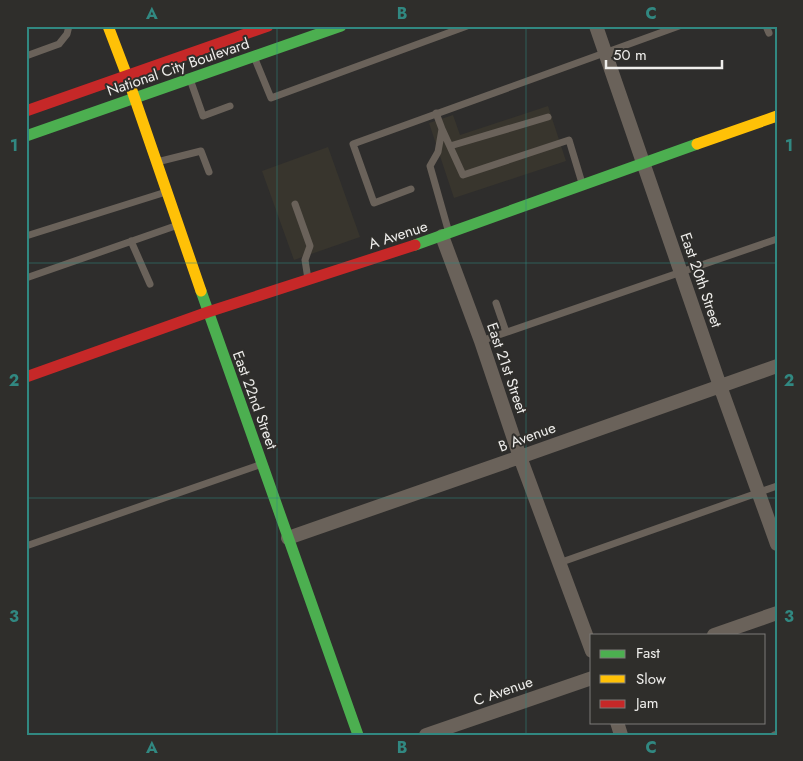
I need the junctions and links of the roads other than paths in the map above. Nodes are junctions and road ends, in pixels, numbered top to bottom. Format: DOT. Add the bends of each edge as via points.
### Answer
graph roads {
  1 [pos="68,26"];
  2 [pos="108,26"];
  3 [pos="268,26"];
  4 [pos="340,26"];
  5 [pos="467,26"];
  6 [pos="596,26"];
  7 [pos="679,26"];
  8 [pos="604,52"];
  9 [pos="26,56"];
  10 [pos="254,56"];
  11 [pos="127,76"];
  12 [pos="190,79"];
  13 [pos="134,98"];
  14 [pos="230,106"];
  15 [pos="26,111"];
  16 [pos="436,113"];
  17 [pos="777,116"];
  18 [pos="548,117"];
  19 [pos="442,129"];
  20 [pos="26,136"];
  21 [pos="450,146"];
  22 [pos="156,162"];
  23 [pos="644,163"];
  24 [pos="209,172"];
  25 [pos="582,185"];
  26 [pos="410,189"];
  27 [pos="167,192"];
  28 [pos="294,204"];
  29 [pos="178,224"];
  30 [pos="445,235"];
  31 [pos="26,236"];
  32 [pos="777,239"];
  33 [pos="131,241"];
  34 [pos="681,272"];
  35 [pos="26,278"];
  36 [pos="308,279"];
  37 [pos="150,284"];
  38 [pos="496,303"];
  39 [pos="208,312"];
  40 [pos="506,332"];
  41 [pos="481,341"];
  42 [pos="777,366"];
  43 [pos="26,377"];
  44 [pos="720,386"];
  45 [pos="520,457"];
  46 [pos="262,464"];
  47 [pos="777,486"];
  48 [pos="759,492"];
  49 [pos="288,538"];
  50 [pos="777,544"];
  51 [pos="26,546"];
  52 [pos="559,563"];
  53 [pos="777,612"];
  54 [pos="717,634"];
  55 [pos="590,646"];
  56 [pos="590,679"];
  57 [pos="358,735"];
  58 [pos="426,735"];
  1 -- 9 [label="lane" via="67,34 59,44"];
  2 -- 11 [label="street, East 22nd Street"];
  3 -- 11 [label="street, National City Boulevard"];
  4 -- 10 [label="street, National City Boulevard"];
  5 -- 10 [label="lane" via="271,98"];
  6 -- 8 [label="street, East 20th Street"];
  7 -- 8 [label="lane"];
  8 -- 16 [label="lane"];
  8 -- 23 [label="street, East 20th Street"];
  10 -- 12 [label="street, National City Boulevard"];
  11 -- 13 [label="street, East 22nd Street"];
  11 -- 15 [label="street, National City Boulevard"];
  12 -- 13 [label="street, National City Boulevard"];
  12 -- 14 [label="lane" via="203,116"];
  13 -- 20 [label="street, National City Boulevard"];
  13 -- 22 [label="street, East 22nd Street"];
  16 -- 19 [label="lane"];
  16 -- 26 [label="lane" via="353,144 374,203"];
  17 -- 23 [label="street, A Avenue"];
  18 -- 21 [label="lane"];
  19 -- 21 [label="lane"];
  19 -- 30 [label="lane" via="438,152 430,166"];
  21 -- 25 [label="lane" via="462,175 569,140"];
  22 -- 24 [label="lane" via="200,151"];
  22 -- 27 [label="street, East 22nd Street"];
  23 -- 25 [label="street, A Avenue"];
  23 -- 34 [label="street, East 20th Street"];
  25 -- 30 [label="street, A Avenue"];
  27 -- 29 [label="street, East 22nd Street"];
  27 -- 31 [label="lane"];
  28 -- 36 [label="lane" via="310,246 305,260"];
  29 -- 33 [label="lane"];
  29 -- 39 [label="street, East 22nd Street"];
  30 -- 36 [label="street, A Avenue"];
  30 -- 41 [label="street, East 21st Street"];
  32 -- 34 [label="lane"];
  33 -- 35 [label="lane"];
  33 -- 37 [label="lane"];
  34 -- 40 [label="lane"];
  34 -- 44 [label="street, East 20th Street"];
  36 -- 39 [label="street, A Avenue"];
  38 -- 40 [label="lane"];
  39 -- 43 [label="street, A Avenue"];
  39 -- 46 [label="street, East 22nd Street"];
  40 -- 41 [label="lane"];
  41 -- 45 [label="street, East 21st Street"];
  42 -- 44 [label="street, B Avenue"];
  44 -- 45 [label="street, B Avenue"];
  44 -- 48 [label="street, East 20th Street"];
  45 -- 49 [label="street, B Avenue"];
  45 -- 52 [label="street, East 21st Street"];
  46 -- 49 [label="street, East 22nd Street"];
  46 -- 51 [label="lane"];
  47 -- 48 [label="lane"];
  48 -- 50 [label="street, East 20th Street"];
  48 -- 52 [label="lane"];
  49 -- 57 [label="street, East 22nd Street"];
  52 -- 55 [label="street, East 21st Street"];
  53 -- 54 [label="street"];
  56 -- 58 [label="street, C Avenue"];
}
